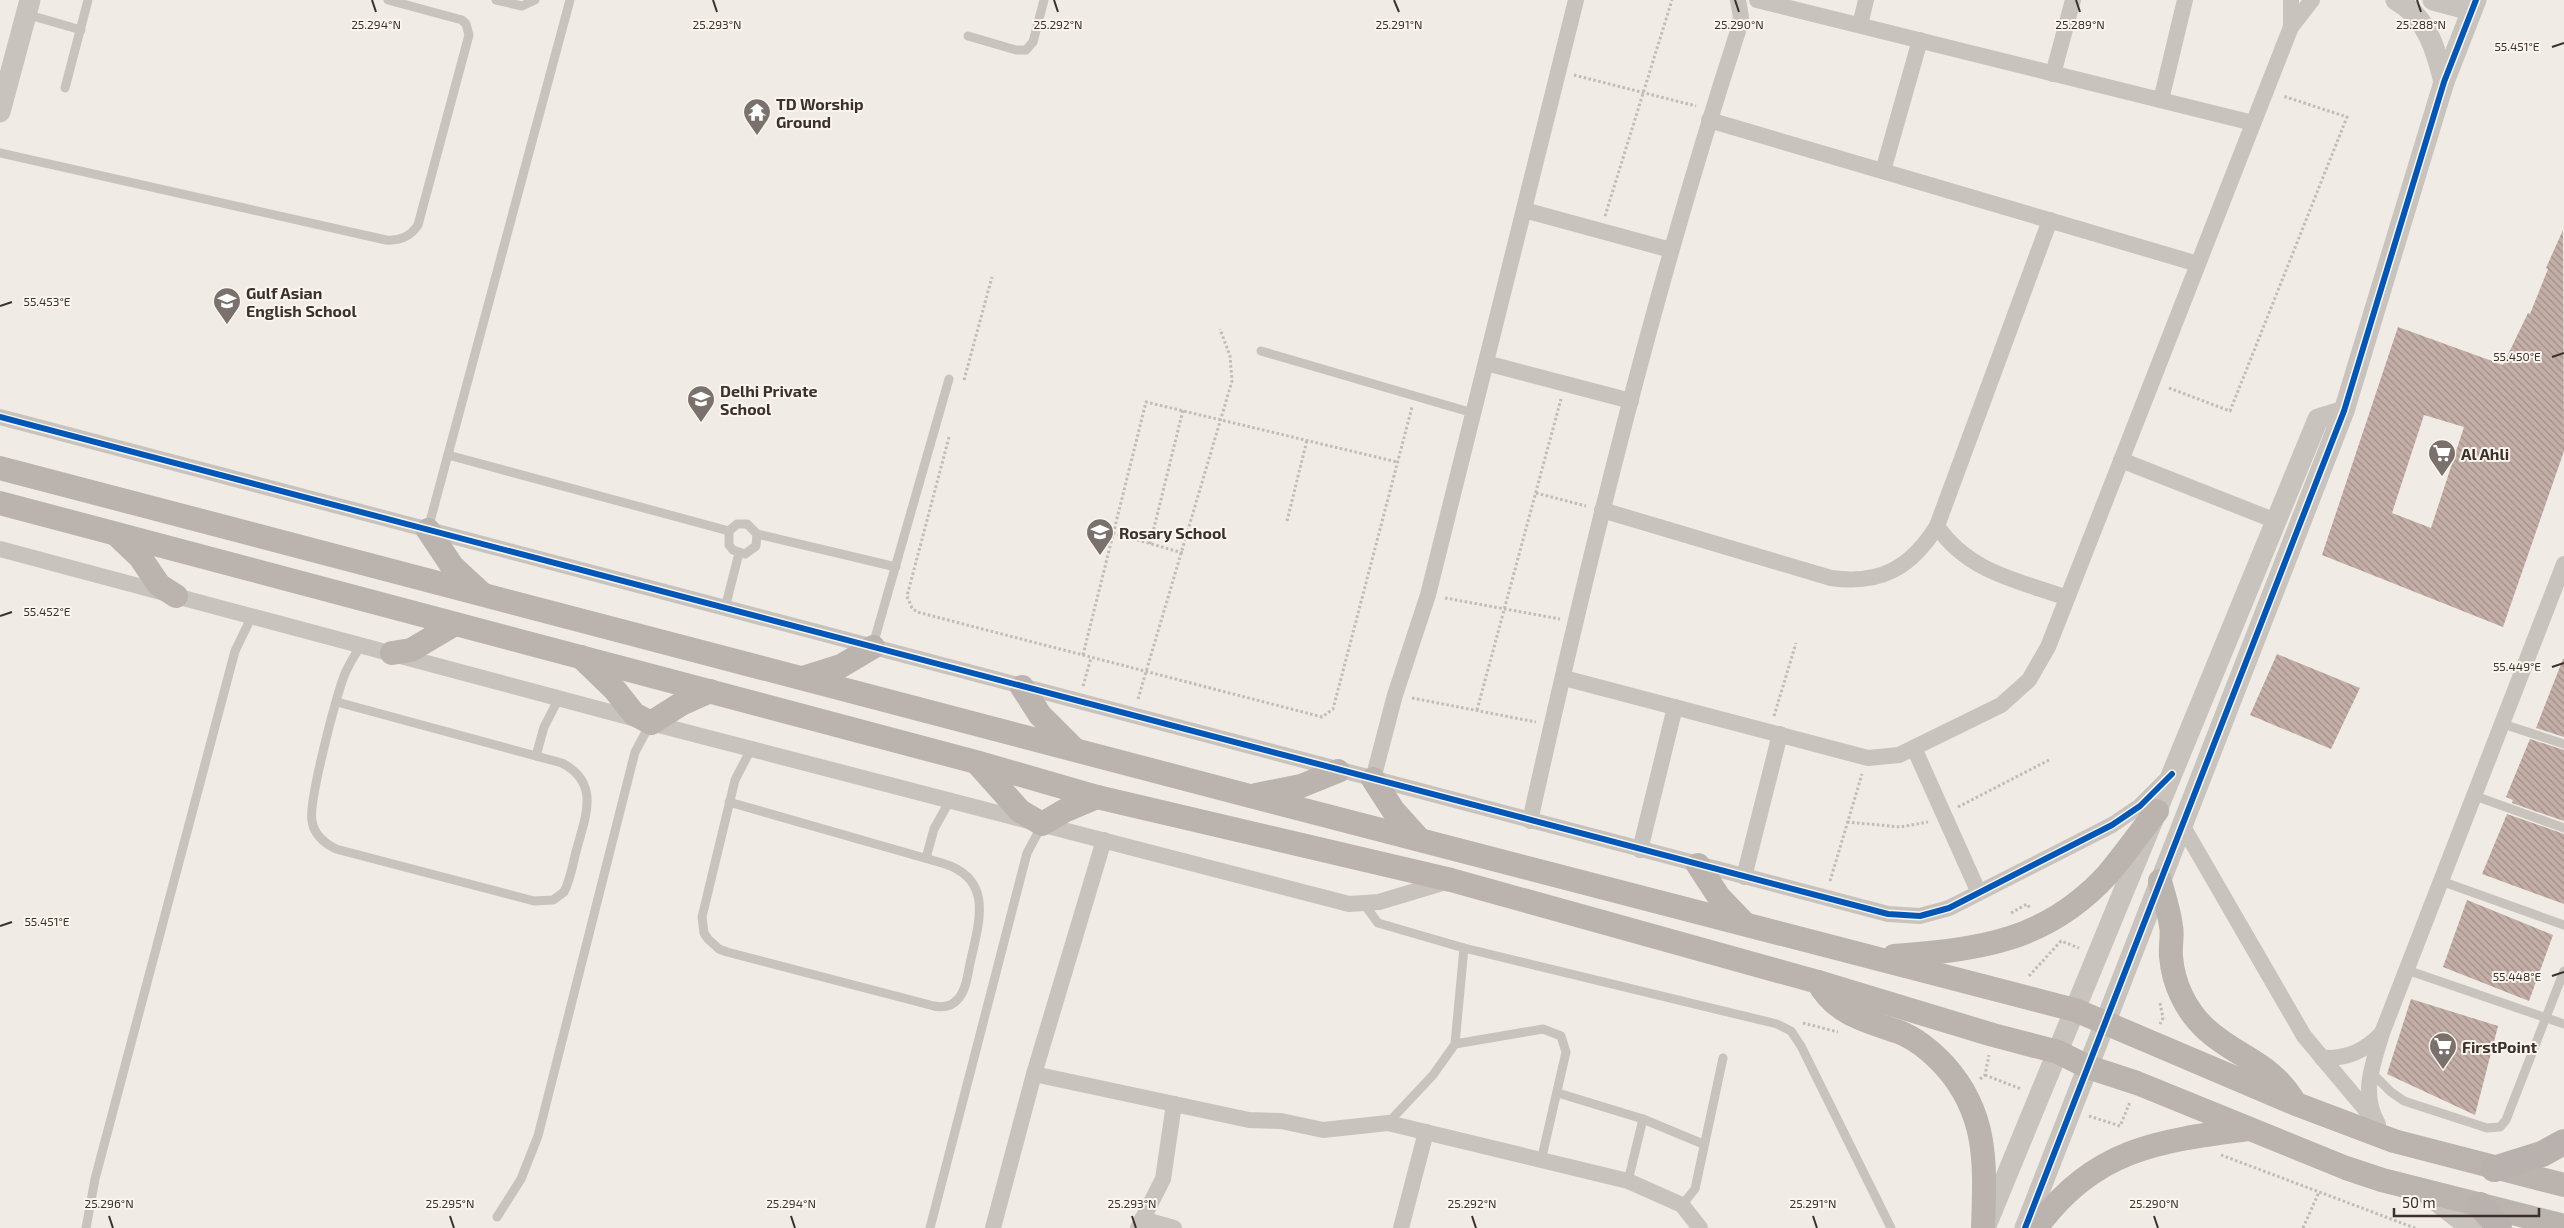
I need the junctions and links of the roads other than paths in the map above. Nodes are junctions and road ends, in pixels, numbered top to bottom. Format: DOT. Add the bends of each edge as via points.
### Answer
graph roads {
  1 [pos="88,0"];
  2 [pos="388,0"];
  3 [pos="496,0"];
  4 [pos="535,0"];
  5 [pos="570,0"];
  6 [pos="1044,0"];
  7 [pos="1576,0"];
  8 [pos="1738,0"];
  9 [pos="1757,0"];
  10 [pos="1866,0"];
  11 [pos="2073,0"];
  12 [pos="2185,0"];
  13 [pos="2291,0"];
  14 [pos="2312,0"];
  15 [pos="2396,0"];
  16 [pos="2433,0"];
  17 [pos="2473,5"];
  18 [pos="28,7"];
  19 [pos="1860,25"];
  20 [pos="2291,27"];
  21 [pos="81,30"];
  22 [pos="968,36"];
  23 [pos="1920,40"];
  24 [pos="6,65"];
  25 [pos="2054,74"];
  26 [pos="2444,82"];
  27 [pos="66,88"];
  28 [pos="2161,100"];
  29 [pos="0,112"];
  30 [pos="1711,115"];
  31 [pos="2253,123"];
  32 [pos="0,153"];
  33 [pos="1883,171"];
  34 [pos="1524,210"];
  35 [pos="2050,220"];
  36 [pos="1671,250"];
  37 [pos="2198,264"];
  38 [pos="1261,351"];
  39 [pos="1486,363"];
  40 [pos="949,379"];
  41 [pos="1631,401"];
  42 [pos="2344,411"];
  43 [pos="1473,412"];
  44 [pos="0,418"];
  45 [pos="448,455"];
  46 [pos="2121,460"];
  47 [pos="0,468"];
  48 [pos="0,503"];
  49 [pos="1602,510"];
  50 [pos="2276,521"];
  51 [pos="1936,526"];
  52 [pos="428,530"];
  53 [pos="730,531"];
  54 [pos="115,533"];
  55 [pos="757,534"];
  56 [pos="0,549"];
  57 [pos="739,553"];
  58 [pos="2564,564"];
  59 [pos="896,567"];
  60 [pos="176,596"];
  61 [pos="484,596"];
  62 [pos="2067,598"];
  63 [pos="725,608"];
  64 [pos="252,616"];
  65 [pos="456,624"];
  66 [pos="361,645"];
  67 [pos="873,647"];
  68 [pos="392,654"];
  69 [pos="580,656"];
  70 [pos="803,678"];
  71 [pos="1564,678"];
  72 [pos="1022,687"];
  73 [pos="710,691"];
  74 [pos="559,698"];
  75 [pos="337,702"];
  76 [pos="1675,707"];
  77 [pos="651,723"];
  78 [pos="2504,724"];
  79 [pos="1775,733"];
  80 [pos="2564,744"];
  81 [pos="1914,748"];
  82 [pos="752,749"];
  83 [pos="1076,750"];
  84 [pos="536,756"];
  85 [pos="976,762"];
  86 [pos="1338,771"];
  87 [pos="2172,774"];
  88 [pos="1373,779"];
  89 [pos="1250,796"];
  90 [pos="2475,796"];
  91 [pos="1097,797"];
  92 [pos="950,800"];
  93 [pos="729,802"];
  94 [pos="2157,811"];
  95 [pos="1530,821"];
  96 [pos="1042,824"];
  97 [pos="2182,825"];
  98 [pos="2564,828"];
  99 [pos="1419,839"];
  100 [pos="1104,840"];
  101 [pos="1640,850"];
  102 [pos="926,858"];
  103 [pos="1698,865"];
  104 [pos="1744,877"];
  105 [pos="1451,880"];
  106 [pos="2160,881"];
  107 [pos="2441,882"];
  108 [pos="1979,893"];
  109 [pos="1364,904"];
  110 [pos="1745,924"];
  111 [pos="2564,925"];
  112 [pos="1464,948"];
  113 [pos="1876,957"];
  114 [pos="2407,970"];
  115 [pos="2564,971"];
  116 [pos="1818,982"];
  117 [pos="2075,1010"];
  118 [pos="2546,1018"];
  119 [pos="2104,1024"];
  120 [pos="2564,1024"];
  121 [pos="2382,1034"];
  122 [pos="1455,1044"];
  123 [pos="2058,1052"];
  124 [pos="1723,1058"];
  125 [pos="2322,1058"];
  126 [pos="2088,1067"];
  127 [pos="2371,1072"];
  128 [pos="1034,1074"];
  129 [pos="1558,1093"];
  130 [pos="1174,1104"];
  131 [pos="2296,1104"];
  132 [pos="1642,1119"];
  133 [pos="1388,1122"];
  134 [pos="2378,1124"];
  135 [pos="2249,1129"];
  136 [pos="1426,1132"];
  137 [pos="2394,1141"];
  138 [pos="2564,1142"];
  139 [pos="1703,1144"];
  140 [pos="1541,1161"];
  141 [pos="2494,1168"];
  142 [pos="1628,1181"];
  143 [pos="2564,1186"];
  144 [pos="1682,1205"];
  145 [pos="2476,1216"];
  146 [pos="497,1217"];
  147 [pos="1140,1223"];
  148 [pos="2564,1226"];
  149 [pos="86,1228"];
  150 [pos="930,1228"];
  151 [pos="994,1228"];
  152 [pos="1174,1228"];
  153 [pos="1401,1228"];
  154 [pos="1700,1228"];
  155 [pos="1891,1228"];
  156 [pos="1984,1228"];
  157 [pos="2025,1228"];
  158 [pos="2036,1228"];
  159 [pos="2499,1228"];
  1 -- 21 [label="lane"];
  2 -- 32 [label="lane" via="462,20 469,34 418,225 401,239 386,240"];
  3 -- 4 [label="lane" via="522,6"];
  5 -- 45 [label="lane"];
  6 -- 22 [label="lane" via="1033,42 1026,50"];
  7 -- 34 [label="street"];
  8 -- 30 [label="street" via="1741,17 1738,31"];
  9 -- 19 [label="street"];
  10 -- 19 [label="street"];
  11 -- 25 [label="street"];
  12 -- 28 [label="street"];
  13 -- 20 [label="street"];
  14 -- 20 [label="street"];
  15 -- 26 [label="street" via="2412,11 2428,33"];
  16 -- 17 [label="street"];
  17 -- 26 [label="street"];
  18 -- 21 [label="lane"];
  18 -- 24 [label="street"];
  19 -- 23 [label="street"];
  20 -- 31 [label="street"];
  21 -- 27 [label="lane"];
  23 -- 25 [label="street"];
  23 -- 33 [label="street"];
  24 -- 29 [label="street"];
  25 -- 28 [label="street"];
  26 -- 42 [label="street"];
  28 -- 31 [label="street"];
  30 -- 33 [label="street"];
  30 -- 36 [label="street"];
  31 -- 37 [label="street"];
  33 -- 35 [label="street"];
  34 -- 36 [label="street"];
  34 -- 39 [label="street"];
  35 -- 37 [label="street"];
  35 -- 51 [label="street"];
  36 -- 41 [label="street"];
  37 -- 46 [label="street"];
  38 -- 43 [label="lane"];
  39 -- 41 [label="street"];
  39 -- 43 [label="street"];
  40 -- 59 [label="lane"];
  41 -- 49 [label="street"];
  42 -- 50 [label="street" via="2318,419"];
  42 -- 97 [label="street"];
  43 -- 88 [label="street" via="1428,595"];
  44 -- 52 [label="street"];
  45 -- 52 [label="lane"];
  45 -- 53 [label="lane"];
  46 -- 50 [label="street"];
  46 -- 62 [label="street"];
  47 -- 61 [label="main road"];
  48 -- 54 [label="main road"];
  49 -- 51 [label="street" via="1831,578 1848,580 1867,579 1900,567 1915,556"];
  49 -- 71 [label="street"];
  50 -- 87 [label="street"];
  51 -- 62 [label="street" via="1956,550 1980,567"];
  52 -- 61 [label="main road" via="452,566"];
  52 -- 63 [label="street"];
  53 -- 55 [label="lane" via="737,524 747,524"];
  53 -- 57 [label="lane" via="728,545"];
  54 -- 60 [label="main road" via="140,557 159,585"];
  54 -- 65 [label="main road"];
  55 -- 57 [label="lane" via="758,540 751,551"];
  55 -- 59 [label="lane"];
  56 -- 60 [label="street"];
  57 -- 63 [label="lane"];
  58 -- 78 [label="street"];
  59 -- 67 [label="lane"];
  60 -- 64 [label="street"];
  61 -- 70 [label="main road"];
  62 -- 81 [label="street" via="2040,664 2016,693 1984,714"];
  63 -- 67 [label="street"];
  64 -- 66 [label="street"];
  64 -- 149 [label="lane" via="232,660 95,1179"];
  65 -- 68 [label="main road" via="411,650"];
  65 -- 69 [label="main road"];
  66 -- 68 [label="street"];
  66 -- 75 [label="lane" via="344,675"];
  67 -- 70 [label="main road" via="841,666"];
  67 -- 72 [label="street"];
  68 -- 74 [label="street"];
  69 -- 73 [label="main road"];
  69 -- 77 [label="main road" via="634,714"];
  70 -- 83 [label="main road"];
  71 -- 76 [label="street"];
  71 -- 95 [label="street"];
  72 -- 83 [label="main road" via="1040,715"];
  72 -- 86 [label="street"];
  73 -- 77 [label="main road"];
  73 -- 85 [label="main road"];
  74 -- 77 [label="street"];
  74 -- 84 [label="lane" via="544,727"];
  75 -- 84 [label="lane"];
  75 -- 84 [label="lane" via="311,812 320,839 336,849 540,903 553,900 567,886 588,804 585,787 576,773 562,763"];
  76 -- 79 [label="street"];
  76 -- 101 [label="street"];
  77 -- 82 [label="street"];
  77 -- 146 [label="lane" via="635,752 538,1136 521,1179"];
  78 -- 80 [label="lane"];
  78 -- 90 [label="street"];
  79 -- 81 [label="street" via="1868,758 1899,754"];
  79 -- 104 [label="street"];
  81 -- 108 [label="street"];
  82 -- 92 [label="street"];
  82 -- 93 [label="lane" via="735,780"];
  83 -- 89 [label="main road"];
  85 -- 91 [label="main road"];
  85 -- 96 [label="main road" via="1020,811"];
  86 -- 88 [label="street"];
  86 -- 89 [label="main road" via="1301,786"];
  87 -- 94 [label="street"];
  87 -- 108 [label="street" via="2140,806 2119,820"];
  88 -- 95 [label="street"];
  88 -- 99 [label="main road" via="1393,810"];
  89 -- 99 [label="main road"];
  90 -- 98 [label="lane"];
  90 -- 107 [label="street"];
  91 -- 96 [label="main road"];
  91 -- 105 [label="main road"];
  92 -- 96 [label="street"];
  92 -- 102 [label="lane" via="934,829"];
  93 -- 102 [label="lane"];
  93 -- 102 [label="lane" via="702,917 704,933 713,945 736,955 934,1006 946,1006 957,1000 963,989 980,907 968,878 952,866"];
  94 -- 113 [label="main road" via="2108,874 2066,911 2042,925 1971,949"];
  94 -- 117 [label="street"];
  95 -- 101 [label="street"];
  96 -- 100 [label="street"];
  96 -- 150 [label="lane" via="1027,853"];
  97 -- 106 [label="street"];
  97 -- 125 [label="street" via="2296,1024"];
  99 -- 110 [label="main road"];
  100 -- 109 [label="street" via="1349,904"];
  100 -- 128 [label="street"];
  101 -- 103 [label="street"];
  103 -- 104 [label="street"];
  103 -- 110 [label="main road" via="1718,897"];
  104 -- 108 [label="street" via="1904,916 1936,913"];
  105 -- 109 [label="street"];
  105 -- 116 [label="main road"];
  106 -- 119 [label="street"];
  106 -- 131 [label="main road" via="2172,928 2172,969 2188,1008 2219,1040 2267,1069"];
  107 -- 111 [label="lane"];
  107 -- 114 [label="street"];
  109 -- 112 [label="lane" via="1378,923"];
  110 -- 113 [label="main road"];
  112 -- 122 [label="lane"];
  112 -- 155 [label="lane" via="1777,1024 1790,1031 1801,1046"];
  113 -- 117 [label="main road"];
  114 -- 118 [label="lane"];
  114 -- 121 [label="street"];
  115 -- 118 [label="lane"];
  116 -- 123 [label="main road"];
  116 -- 156 [label="main road" via="1840,1009 1921,1044 1964,1090 1980,1128 1983,1148"];
  117 -- 119 [label="main road"];
  117 -- 123 [label="street"];
  118 -- 120 [label="lane"];
  118 -- 127 [label="lane" via="2506,1120 2496,1128 2487,1128 2404,1100"];
  119 -- 126 [label="street"];
  119 -- 131 [label="main road"];
  121 -- 125 [label="street" via="2362,1051"];
  121 -- 127 [label="street"];
  122 -- 129 [label="lane" via="1543,1029 1561,1036 1566,1052"];
  122 -- 133 [label="lane" via="1433,1075"];
  123 -- 126 [label="main road"];
  123 -- 156 [label="street"];
  124 -- 139 [label="lane"];
  125 -- 134 [label="street"];
  126 -- 135 [label="main road"];
  126 -- 157 [label="street"];
  127 -- 134 [label="street" via="2368,1099"];
  128 -- 130 [label="street"];
  128 -- 151 [label="street"];
  129 -- 132 [label="lane"];
  129 -- 140 [label="lane"];
  130 -- 133 [label="street" via="1249,1120 1281,1120 1323,1130"];
  130 -- 147 [label="street" via="1164,1179"];
  131 -- 137 [label="main road"];
  132 -- 139 [label="lane"];
  132 -- 142 [label="lane"];
  133 -- 136 [label="street"];
  134 -- 137 [label="street"];
  135 -- 145 [label="main road" via="2346,1168 2421,1190"];
  135 -- 158 [label="main road" via="2180,1138 2130,1152 2084,1178 2064,1194"];
  136 -- 140 [label="street"];
  136 -- 153 [label="street"];
  137 -- 141 [label="main road"];
  138 -- 141 [label="main road" via="2542,1154"];
  139 -- 144 [label="lane" via="1695,1189"];
  140 -- 142 [label="street"];
  141 -- 143 [label="main road"];
  142 -- 144 [label="street"];
  144 -- 154 [label="street"];
  145 -- 148 [label="main road"];
  145 -- 159 [label="main road"];
  147 -- 152 [label="street"];
}
